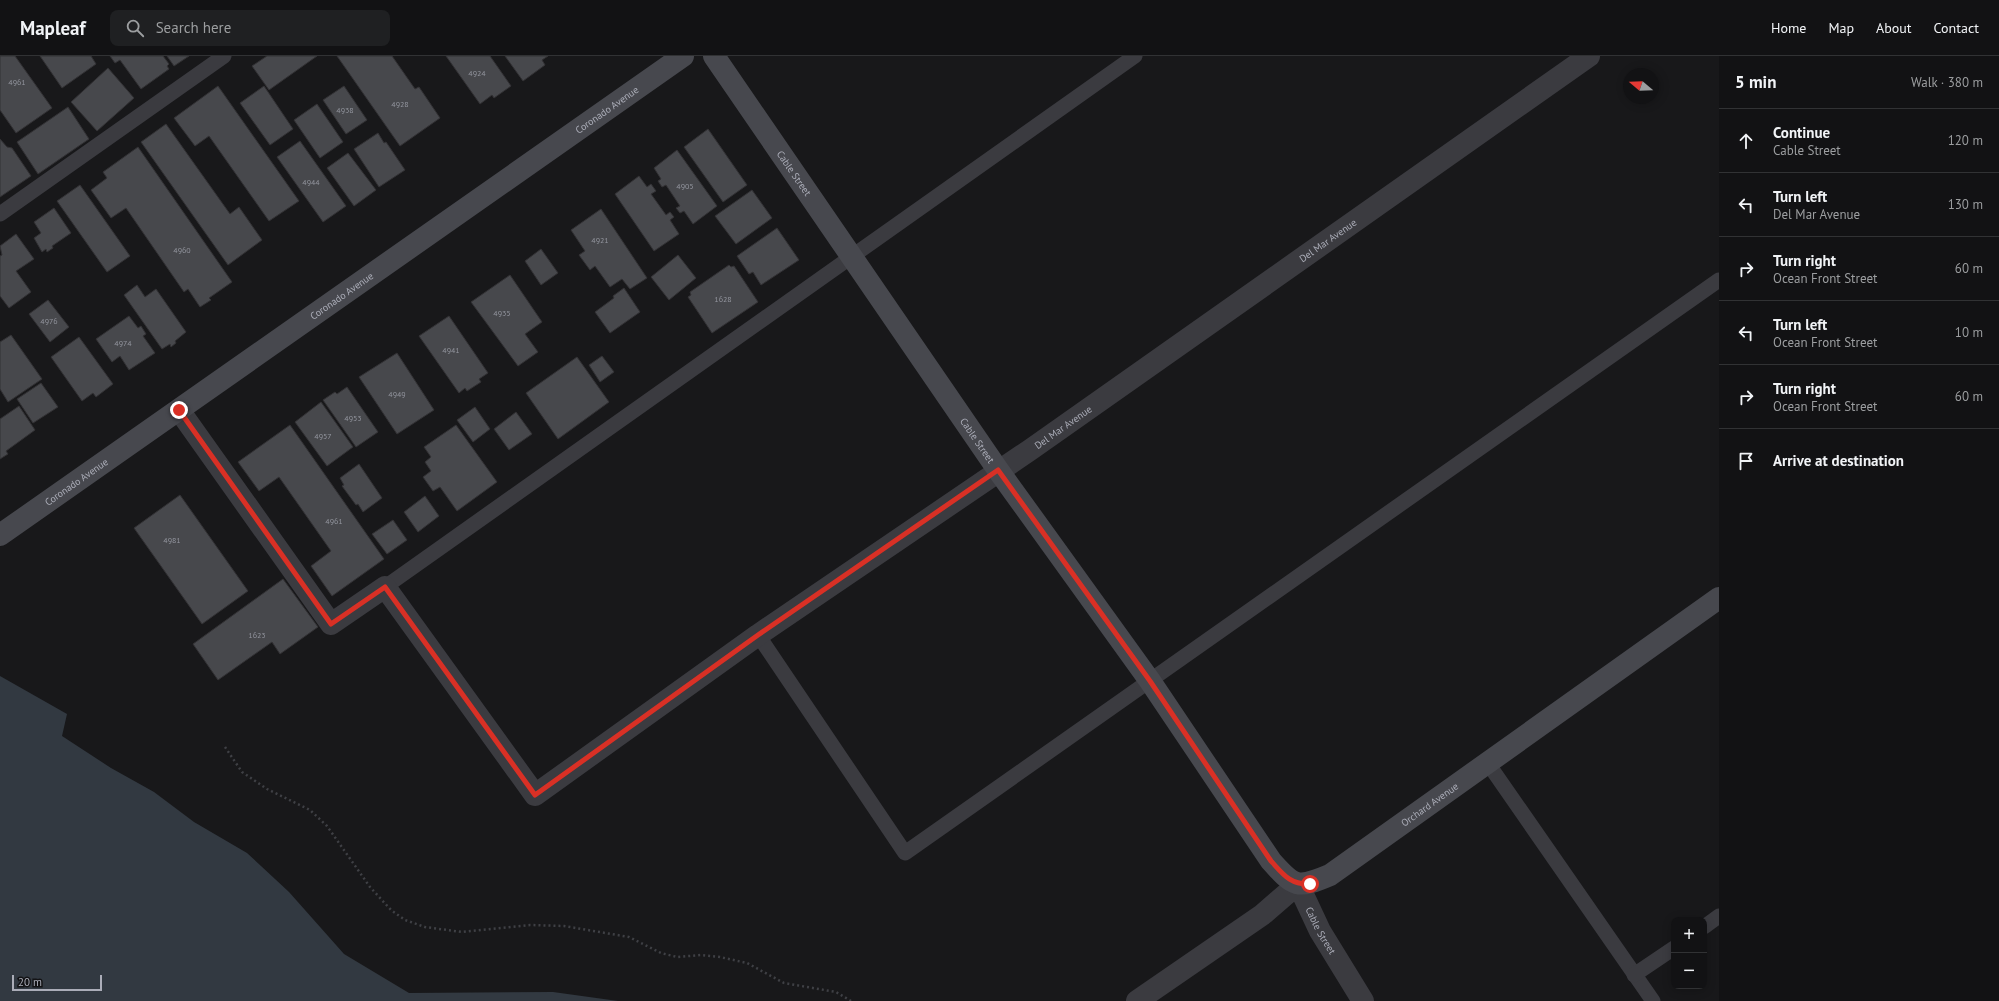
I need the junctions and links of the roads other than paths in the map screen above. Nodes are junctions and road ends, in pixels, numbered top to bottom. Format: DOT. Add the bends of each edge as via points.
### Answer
graph roads {
  1 [pos="224,56"];
  2 [pos="683,56"];
  3 [pos="714,56"];
  4 [pos="1135,56"];
  5 [pos="1589,56"];
  6 [pos="0,214"];
  7 [pos="852,256"];
  8 [pos="1719,280"];
  9 [pos="179,410"];
  10 [pos="998,470"];
  11 [pos="0,535"];
  12 [pos="385,587"];
  13 [pos="1719,598"];
  14 [pos="758,635"];
  15 [pos="1150,681"];
  16 [pos="1487,762"];
  17 [pos="1298,884"];
  18 [pos="1719,916"];
  19 [pos="1707,925"];
  20 [pos="1671,950"];
  21 [pos="1634,975"];
  22 [pos="1137,1001"];
  23 [pos="1363,1001"];
  24 [pos="1653,1001"];
  1 -- 6 [label="lane"];
  2 -- 9 [label="street, Coronado Avenue"];
  3 -- 7 [label="street, Cable Street"];
  4 -- 7 [label="lane"];
  5 -- 10 [label="street, Del Mar Avenue"];
  7 -- 10 [label="street, Cable Street"];
  7 -- 12 [label="lane"];
  8 -- 15 [label="lane"];
  9 -- 11 [label="street, Coronado Avenue"];
  9 -- 12 [label="street" via="331,624"];
  10 -- 14 [label="street, Del Mar Avenue"];
  10 -- 15 [label="street, Cable Street"];
  12 -- 14 [label="street, Del Mar Avenue" via="535,795"];
  13 -- 16 [label="street, Orchard Avenue"];
  14 -- 15 [label="lane" via="905,852"];
  15 -- 17 [label="street, Cable Street" via="1271,861 1286,877"];
  16 -- 17 [label="street, Orchard Avenue" via="1330,875 1310,884"];
  16 -- 21 [label="lane"];
  17 -- 22 [label="street" via="1262,915"];
  17 -- 23 [label="street, Cable Street" via="1320,931"];
  18 -- 19 [label="lane"];
  20 -- 21 [label="lane"];
  21 -- 24 [label="lane"];
}
